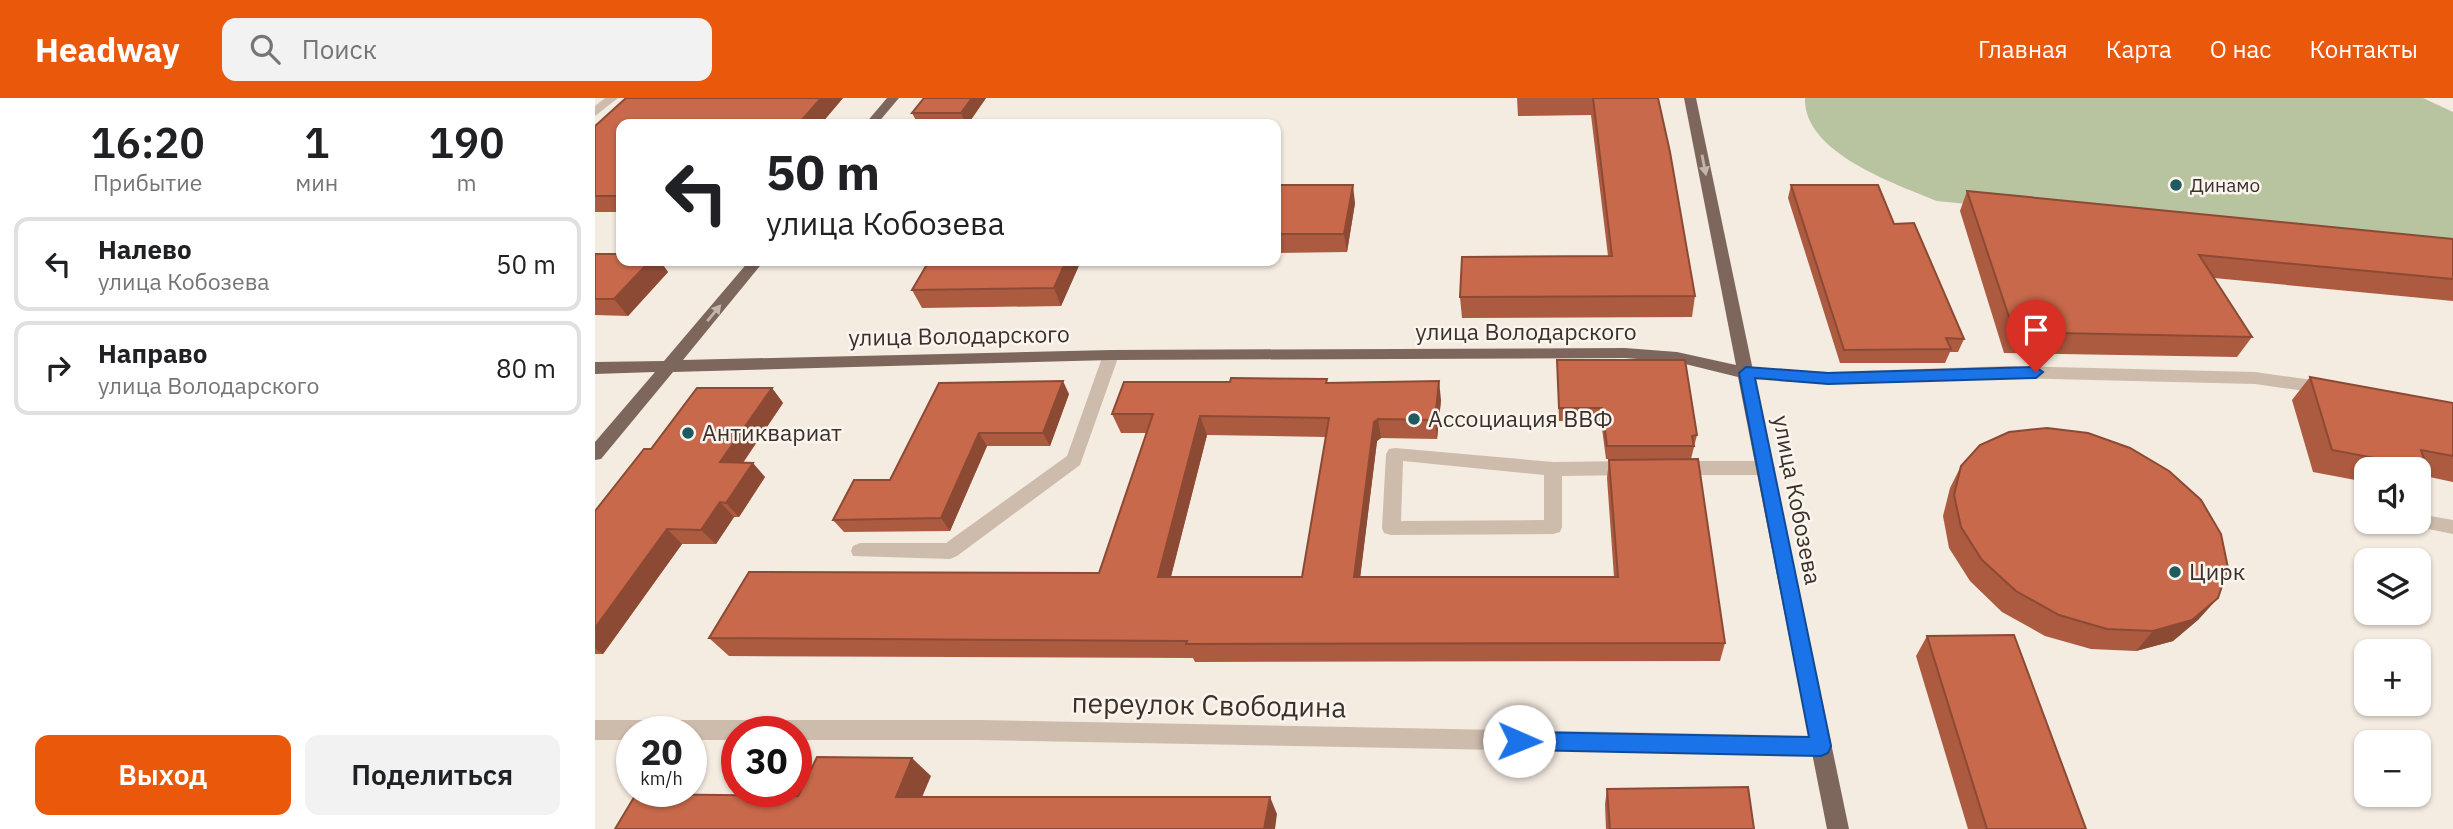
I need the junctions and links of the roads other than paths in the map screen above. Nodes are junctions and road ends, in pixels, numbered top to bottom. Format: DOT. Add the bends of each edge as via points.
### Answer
graph roads {
  1 [pos="612,98"];
  2 [pos="893,98"];
  3 [pos="1690,98"];
  4 [pos="595,112"];
  5 [pos="875,119"];
  6 [pos="753,266"];
  7 [pos="1111,355"];
  8 [pos="670,365"];
  9 [pos="595,368"];
  10 [pos="1746,373"];
  11 [pos="2342,391"];
  12 [pos="595,454"];
  13 [pos="1766,468"];
  14 [pos="1553,469"];
  15 [pos="2431,523"];
  16 [pos="2453,527"];
  17 [pos="860,551"];
  18 [pos="595,730"];
  19 [pos="1821,746"];
  20 [pos="1838,829"];
  1 -- 4 [label="street"];
  2 -- 5 [label="main road"];
  3 -- 10 [label="main road, улица Кобозева, one-way"];
  8 -- 6 [label="main road, one-way"];
  7 -- 8 [label="main road, улица Володарского"];
  7 -- 10 [label="main road, улица Володарского" via="1625,353 1677,357"];
  7 -- 17 [label="street" via="1074,460 950,551"];
  8 -- 9 [label="main road, улица Володарского"];
  8 -- 12 [label="main road"];
  10 -- 11 [label="street, улица Володарского" via="1828,378 2008,372 2255,378"];
  10 -- 13 [label="main road, улица Кобозева"];
  13 -- 14 [label="street"];
  13 -- 19 [label="main road, улица Кобозева"];
  14 -- 14 [label="street" via="1553,527 1391,528 1395,454"];
  15 -- 16 [label="street"];
  18 -- 19 [label="street, переулок Свободина" via="979,730"];
  19 -- 20 [label="main road, улица Кобозева"];
}
